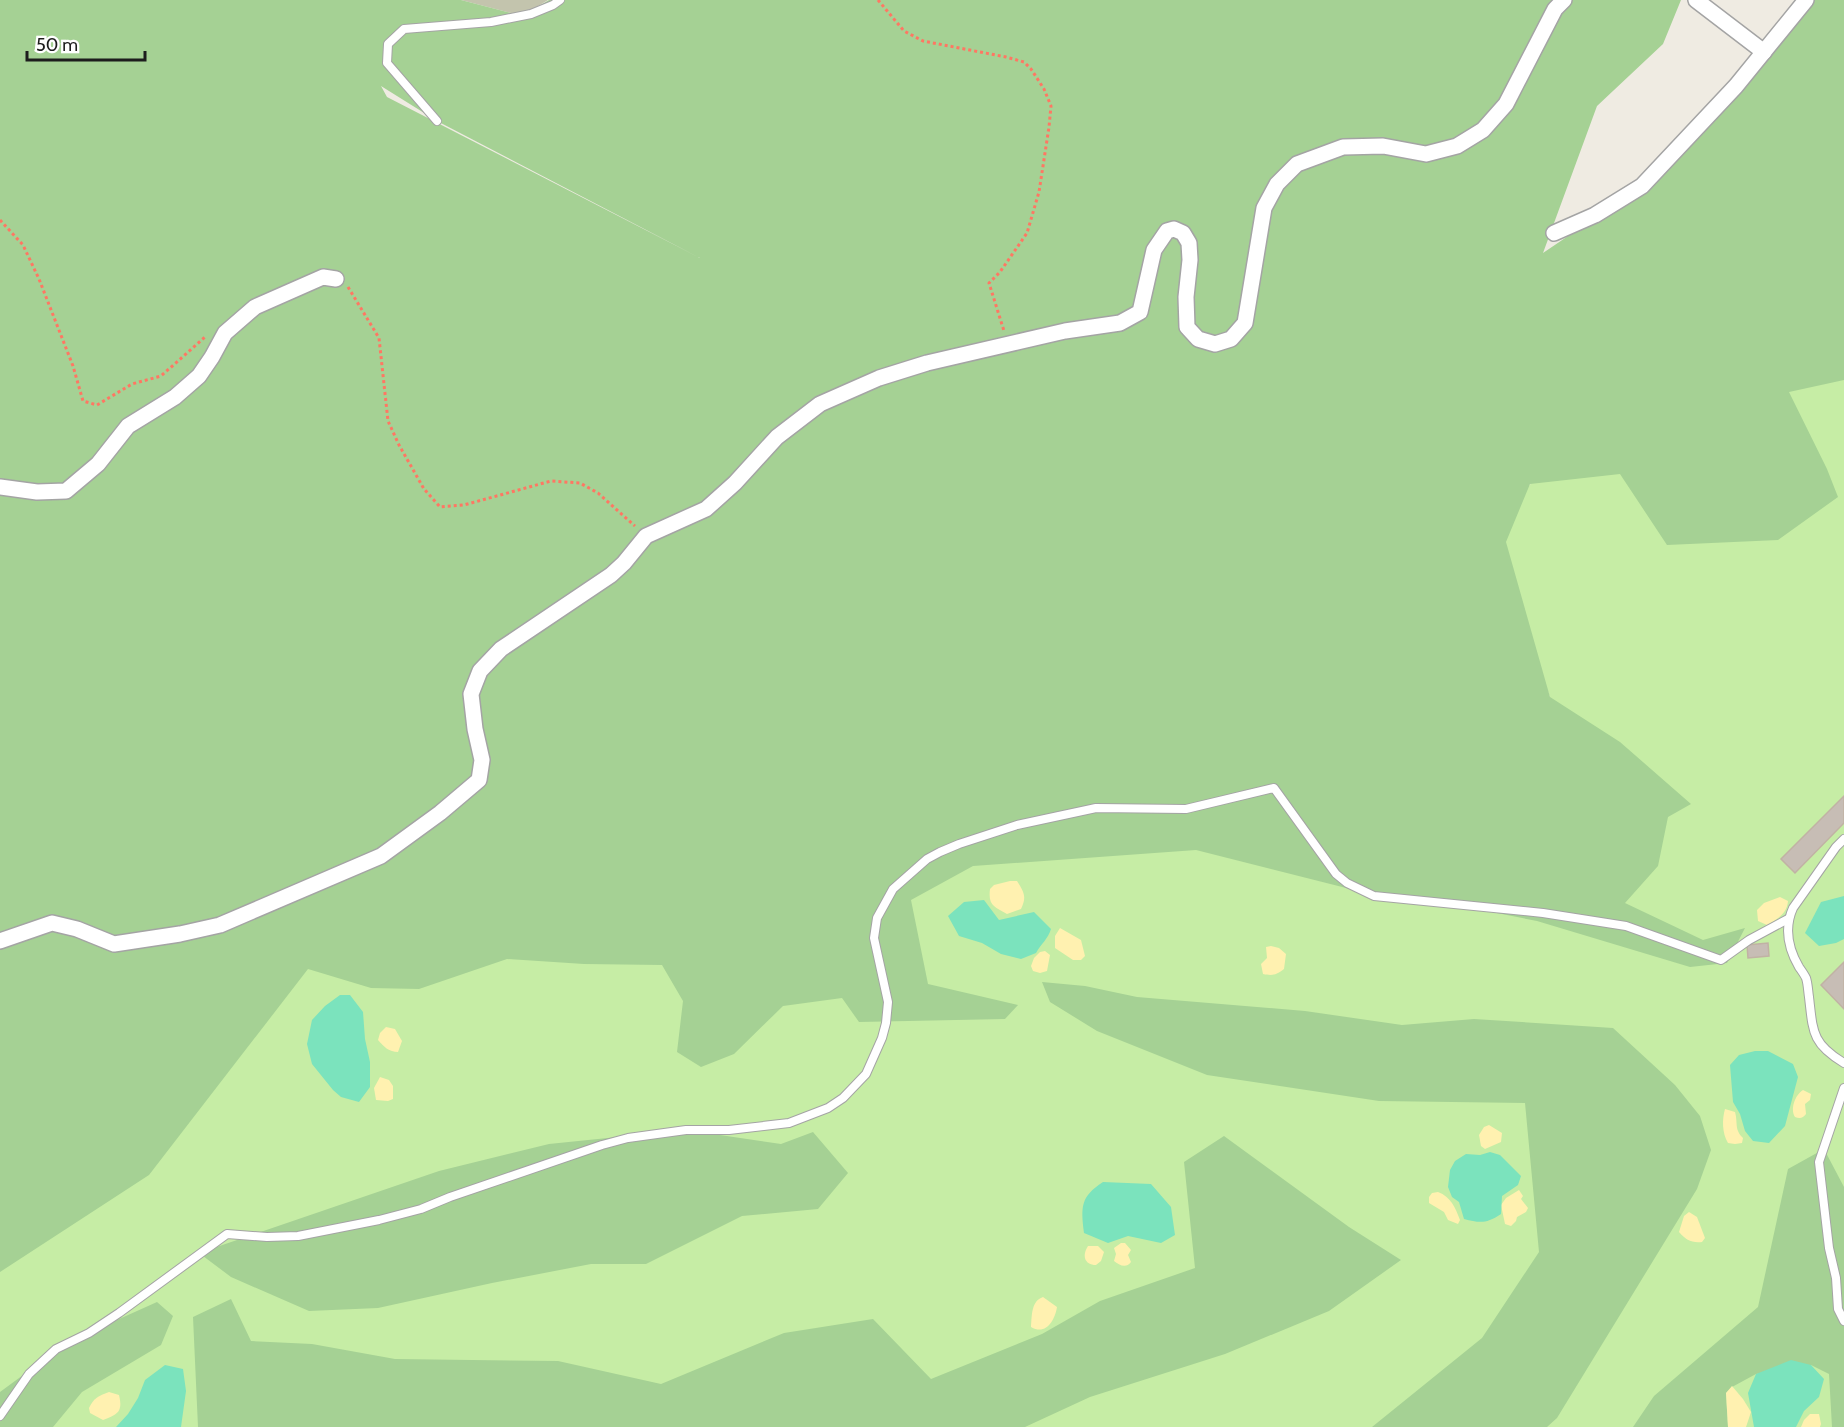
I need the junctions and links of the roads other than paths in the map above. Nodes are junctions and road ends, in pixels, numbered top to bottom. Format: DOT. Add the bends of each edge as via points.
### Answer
graph roads {
  1 [pos="560,0"];
  2 [pos="1564,0"];
  3 [pos="1696,0"];
  4 [pos="1806,0"];
  5 [pos="1764,52"];
  6 [pos="437,121"];
  7 [pos="1554,233"];
  8 [pos="336,279"];
  9 [pos="0,488"];
  10 [pos="1844,839"];
  11 [pos="1788,919"];
  12 [pos="0,941"];
  13 [pos="1844,1063"];
  14 [pos="1844,1088"];
  15 [pos="1844,1321"];
  16 [pos="0,1416"];
  1 -- 6 [label="lane" via="531,14 491,22 404,29 388,44 387,63"];
  2 -- 12 [label="street" via="1555,9 1506,104 1483,130 1457,146 1426,154 1383,146 1343,147 1297,164 1277,184 1264,208 1245,323 1231,339 1215,344 1198,339 1187,327 1189,243 1183,233 1174,229 1167,231 1154,250 1140,312 1120,323 1065,331 927,363 879,378 820,404 777,437 706,509 646,536 611,575 501,649 480,671 471,694 482,760 479,780 381,856 220,925 180,934 114,944 52,923"];
  3 -- 5 [label="street"];
  4 -- 5 [label="street"];
  5 -- 7 [label="street" via="1642,186 1595,215"];
  8 -- 9 [label="street" via="323,277 255,307 225,333 199,376 175,397 128,426 98,464 66,491"];
  10 -- 11 [label="lane"];
  11 -- 13 [label="lane" via="1789,945 1807,979 1812,1031 1827,1053"];
  11 -- 16 [label="lane" via="1721,960 1605,922 1374,896 1336,874 1274,788 1186,809 1096,808 1017,825 940,852 893,889 877,918 874,938 888,1002 882,1038 866,1074 828,1108 789,1123 628,1138 422,1209 379,1220 298,1236 227,1234 119,1313 56,1349 29,1374"];
  14 -- 15 [label="lane" via="1819,1161 1838,1309"];
}
